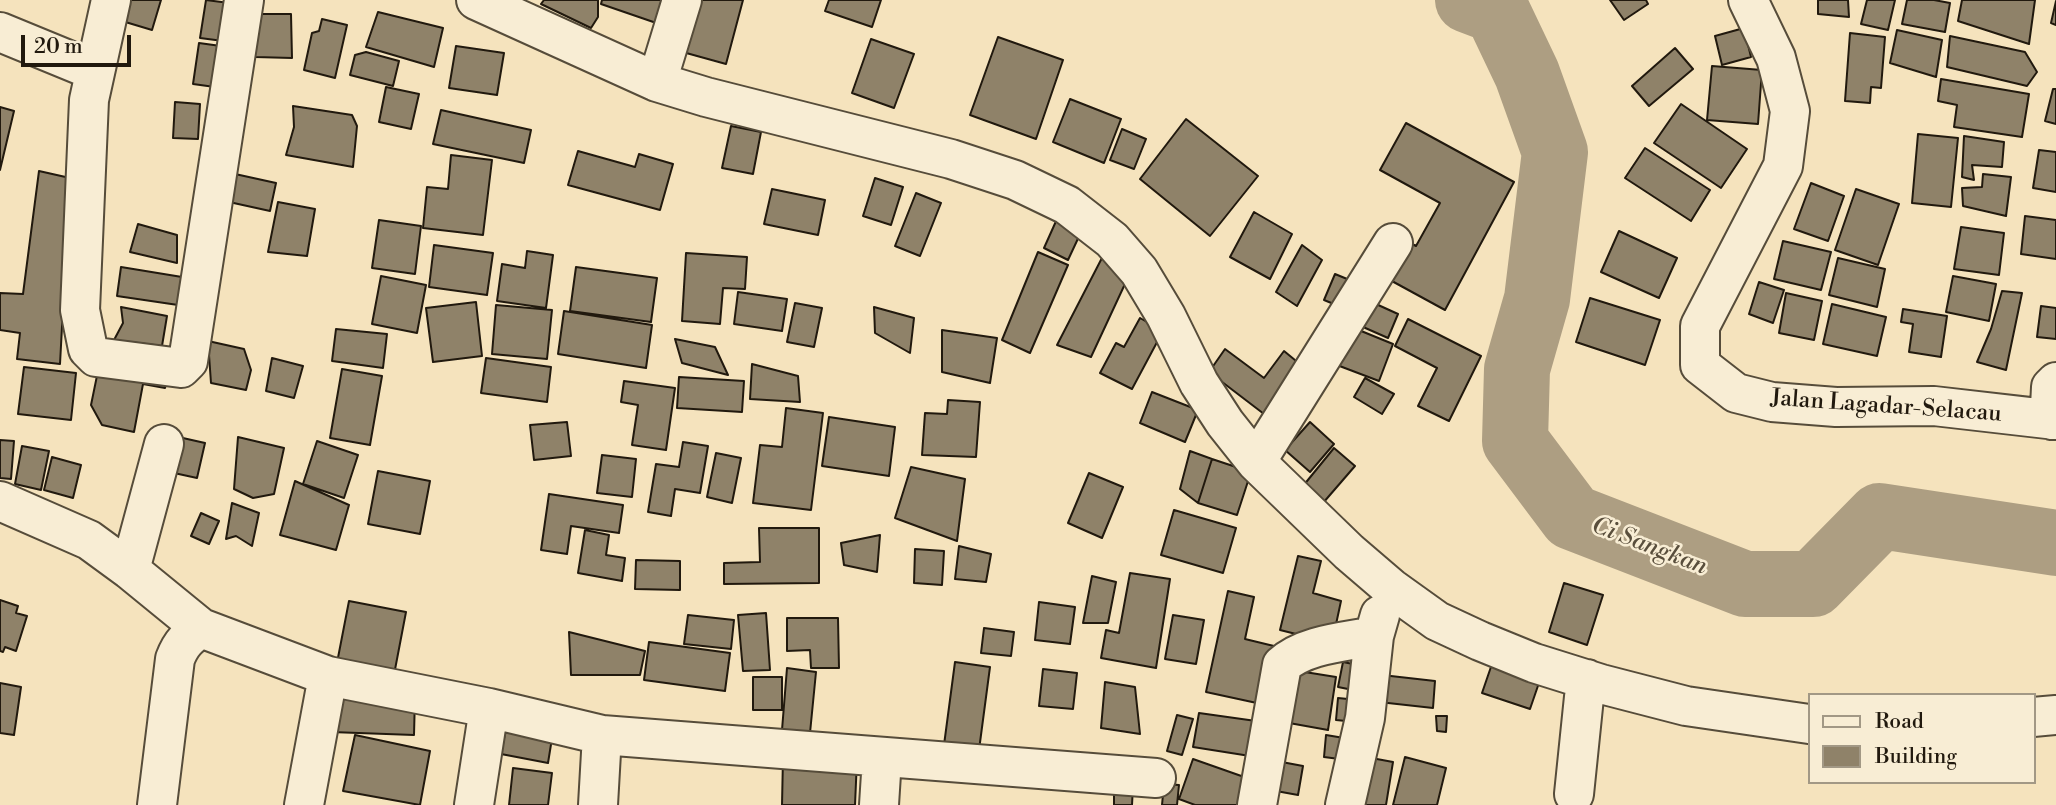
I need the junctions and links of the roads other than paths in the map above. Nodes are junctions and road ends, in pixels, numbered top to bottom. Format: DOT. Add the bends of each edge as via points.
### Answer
graph roads {
  1 [pos="111,0"];
  2 [pos="244,0"];
  3 [pos="682,0"];
  4 [pos="1748,0"];
  5 [pos="486,2"];
  6 [pos="0,32"];
  7 [pos="95,71"];
  8 [pos="657,82"];
  9 [pos="1393,243"];
  10 [pos="2053,402"];
  11 [pos="164,444"];
  12 [pos="1256,462"];
  13 [pos="0,501"];
  14 [pos="130,570"];
  15 [pos="1391,588"];
  16 [pos="201,628"];
  17 [pos="1374,636"];
  18 [pos="328,676"];
  19 [pos="1587,679"];
  20 [pos="489,708"];
  21 [pos="2056,715"];
  22 [pos="2035,717"];
  23 [pos="1808,724"];
  24 [pos="602,735"];
  25 [pos="882,758"];
  26 [pos="1156,778"];
  27 [pos="1574,794"];
  28 [pos="157,805"];
  29 [pos="304,805"];
  30 [pos="474,805"];
  31 [pos="598,805"];
  32 [pos="879,805"];
  33 [pos="1257,805"];
  34 [pos="1345,805"];
  1 -- 7 [label="street"];
  2 -- 7 [label="street" via="188,361 180,368 96,357 88,349 80,310 89,100"];
  3 -- 8 [label="street"];
  4 -- 10 [label="street, Jalan Lagadar-Selacau" via="1776,58 1790,111 1783,166 1700,326 1700,365 1736,393 1772,402 1836,407"];
  5 -- 8 [label="street"];
  6 -- 7 [label="street"];
  8 -- 12 [label="street" via="951,159 1015,180 1067,205 1112,240 1139,271 1199,383"];
  9 -- 12 [label="street"];
  11 -- 14 [label="street"];
  12 -- 15 [label="street"];
  13 -- 14 [label="street" via="89,540"];
  14 -- 16 [label="street"];
  15 -- 17 [label="street"];
  15 -- 19 [label="street" via="1437,621 1480,641"];
  16 -- 18 [label="street"];
  16 -- 28 [label="street" via="187,637 175,659"];
  17 -- 33 [label="street" via="1307,650 1282,665"];
  17 -- 34 [label="street" via="1366,718"];
  18 -- 20 [label="street"];
  18 -- 29 [label="street"];
  19 -- 23 [label="street" via="1686,706"];
  19 -- 27 [label="street"];
  20 -- 24 [label="street"];
  20 -- 30 [label="street"];
  21 -- 22 [label="street"];
  24 -- 25 [label="street"];
  24 -- 31 [label="street"];
  25 -- 26 [label="street"];
  25 -- 32 [label="street"];
}
